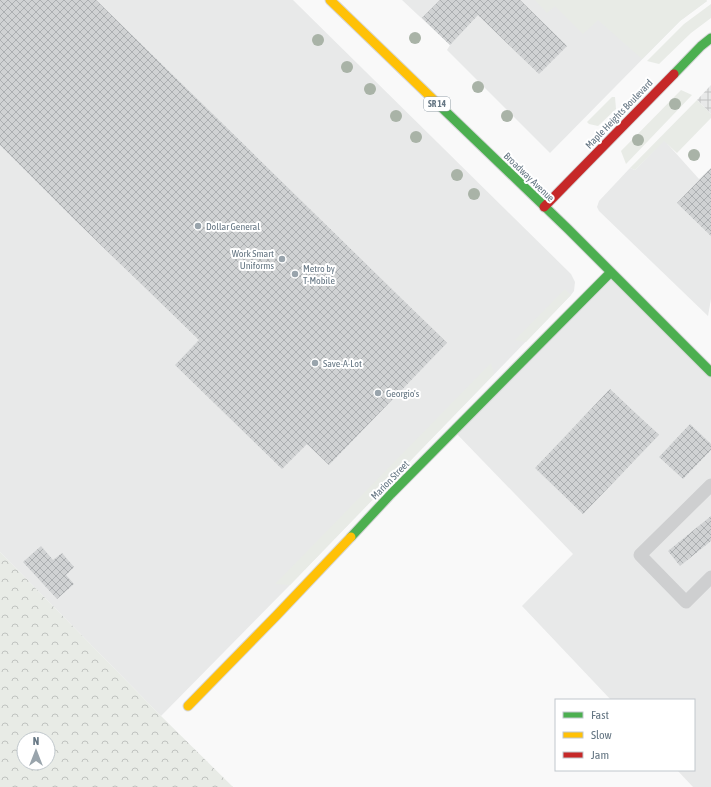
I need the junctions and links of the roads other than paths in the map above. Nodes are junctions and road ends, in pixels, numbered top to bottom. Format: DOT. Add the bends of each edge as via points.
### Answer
graph roads {
  1 [pos="330,0"];
  2 [pos="711,38"];
  3 [pos="544,207"];
  4 [pos="611,272"];
  5 [pos="711,372"];
  6 [pos="711,485"];
  7 [pos="711,577"];
  8 [pos="188,706"];
  1 -- 3 [label="street, Broadway Avenue / SR 14"];
  2 -- 3 [label="street, Maple Heights Boulevard"];
  3 -- 4 [label="street, Broadway Avenue / SR 14"];
  4 -- 5 [label="street, Broadway Avenue / SR 14"];
  4 -- 8 [label="street, Marion Street" via="391,494"];
  6 -- 7 [label="lane" via="640,555 686,602"];
}
